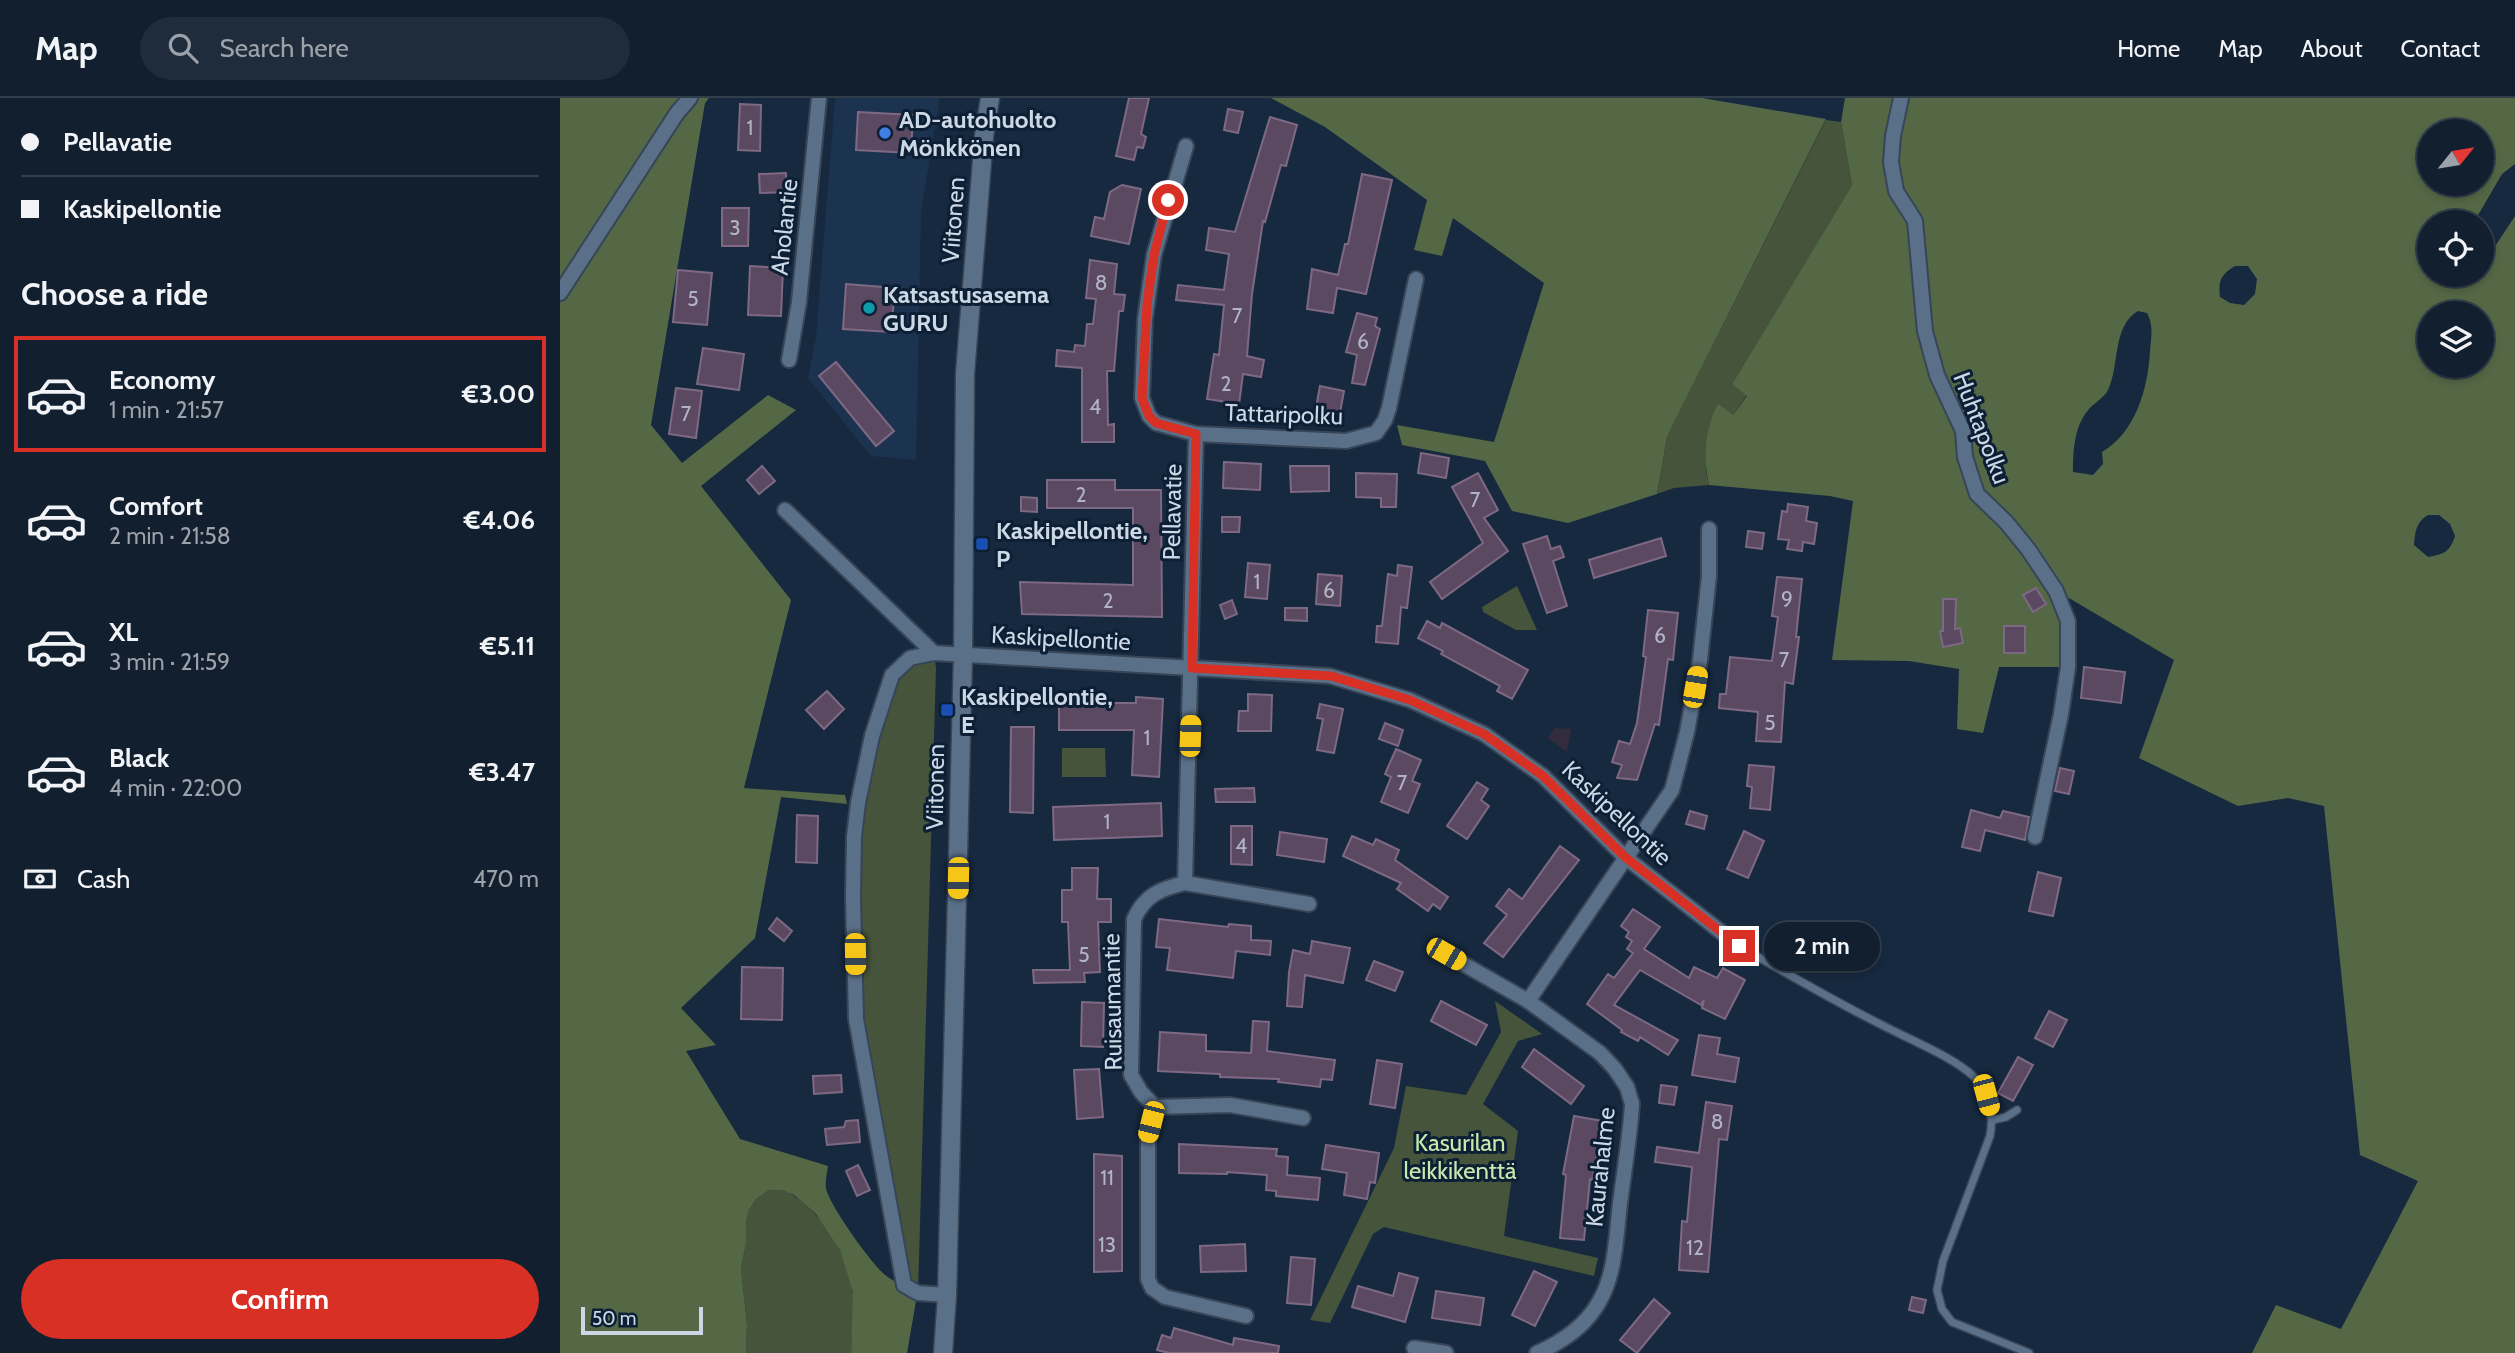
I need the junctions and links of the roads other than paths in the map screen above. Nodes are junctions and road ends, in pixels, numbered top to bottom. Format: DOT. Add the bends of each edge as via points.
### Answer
graph roads {
  1 [pos="690,98"];
  2 [pos="820,98"];
  3 [pos="990,98"];
  4 [pos="1901,98"];
  5 [pos="1186,146"];
  6 [pos="1416,279"];
  7 [pos="560,293"];
  8 [pos="789,360"];
  9 [pos="1196,434"];
  10 [pos="785,510"];
  11 [pos="1709,529"];
  12 [pos="934,653"];
  13 [pos="963,655"];
  14 [pos="1192,668"];
  15 [pos="2035,837"];
  16 [pos="1625,857"];
  17 [pos="1185,883"];
  18 [pos="1309,904"];
  19 [pos="1739,946"];
  20 [pos="1446,954"];
  21 [pos="1528,1001"];
  22 [pos="1155,1107"];
  23 [pos="2017,1110"];
  24 [pos="1303,1118"];
  25 [pos="1993,1120"];
  26 [pos="947,1295"];
  27 [pos="1246,1316"];
  28 [pos="1414,1348"];
  29 [pos="943,1353"];
  30 [pos="1446,1353"];
  31 [pos="1537,1353"];
  32 [pos="2029,1353"];
  1 -- 7 [label="street"];
  2 -- 8 [label="street, Aholantie" via="801,289"];
  3 -- 13 [label="main road, Viitonen" via="965,374"];
  4 -- 15 [label="street, Huhtapolku" via="1891,162 1896,191 1916,221 1925,331 1937,374 1963,431 1965,457 1978,494 2028,549 2056,590 2068,621 2065,690"];
  5 -- 9 [label="street, Pellavatie" via="1154,255 1145,319 1142,398 1156,423"];
  6 -- 9 [label="street, Tattaripolku" via="1389,408 1376,433 1346,441"];
  9 -- 14 [label="street, Pellavatie"];
  10 -- 12 [label="street"];
  11 -- 16 [label="street" via="1700,660 1687,733 1672,790"];
  12 -- 13 [label="street, Kaskipellontie"];
  12 -- 26 [label="street" via="910,658 892,675 872,736 858,803 853,898 856,1019 901,1274 909,1290"];
  13 -- 14 [label="street, Kaskipellontie"];
  13 -- 26 [label="main road, Viitonen"];
  14 -- 16 [label="street, Kaskipellontie" via="1331,676 1410,700 1484,734 1543,776"];
  14 -- 17 [label="street"];
  16 -- 19 [label="street, Kaskipellontie"];
  16 -- 21 [label="street"];
  17 -- 18 [label="street"];
  17 -- 22 [label="street, Ruisaumantie" via="1158,890 1140,905 1134,919 1131,1074"];
  19 -- 25 [label="lane" via="1816,992 1952,1061 1980,1086"];
  20 -- 21 [label="street, Kaurahalme"];
  21 -- 31 [label="street, Kaurahalme" via="1600,1053 1628,1087 1632,1104 1612,1267 1600,1301 1571,1334"];
  22 -- 24 [label="street" via="1230,1105"];
  22 -- 27 [label="street" via="1148,1137 1147,1267 1152,1288 1165,1297"];
  23 -- 25 [label="lane"];
  25 -- 32 [label="lane" via="1937,1290 1942,1309 1952,1322"];
  26 -- 29 [label="main road, Viitonen"];
  28 -- 30 [label="street"];
}
